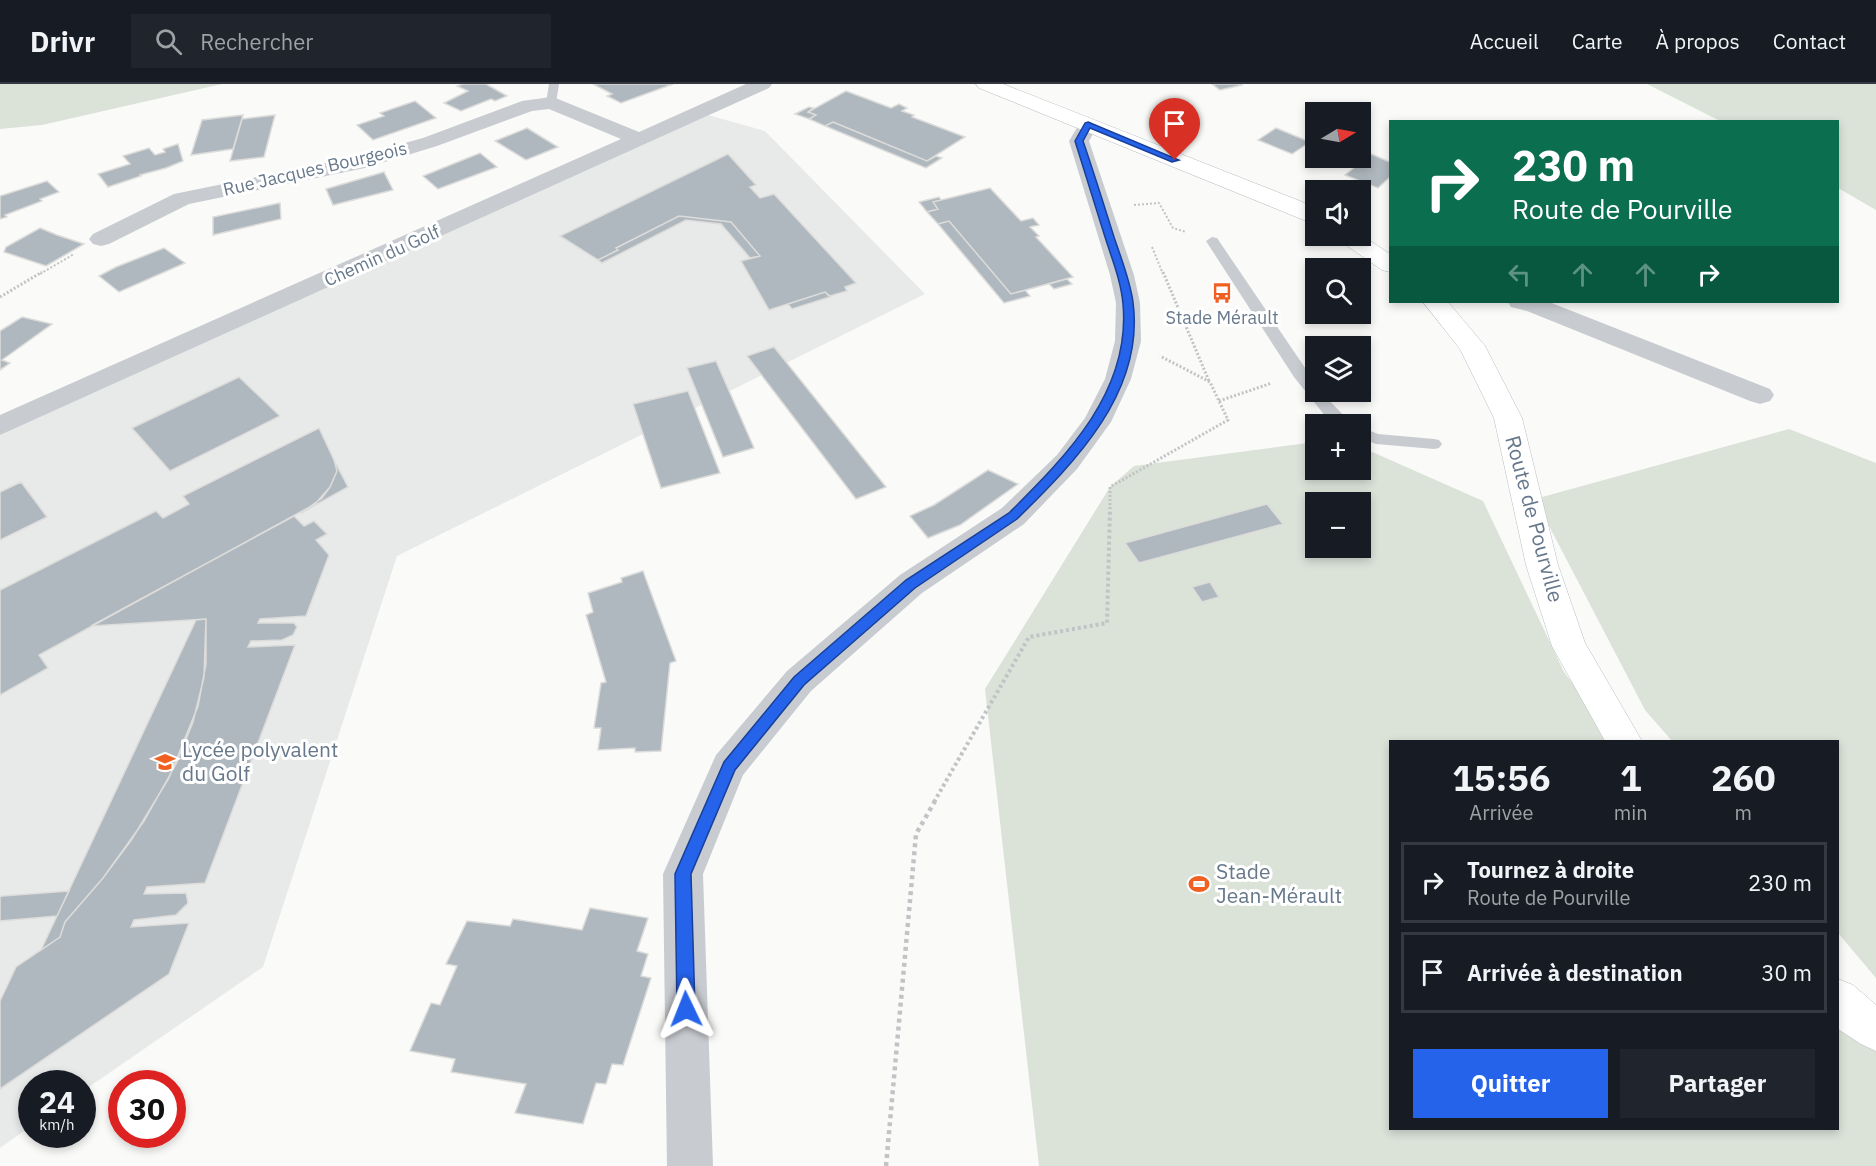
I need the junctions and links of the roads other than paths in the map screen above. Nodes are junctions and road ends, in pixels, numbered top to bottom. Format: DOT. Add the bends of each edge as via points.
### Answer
graph roads {
  1 [pos="762,84"];
  2 [pos="986,84"];
  3 [pos="553,94"];
  4 [pos="1088,125"];
  5 [pos="640,140"];
  6 [pos="1305,212"];
  7 [pos="101,239"];
  8 [pos="1212,241"];
  9 [pos="1362,246"];
  10 [pos="1389,264"];
  11 [pos="1436,303"];
  12 [pos="1526,303"];
  13 [pos="1761,395"];
  14 [pos="1332,414"];
  15 [pos="0,426"];
  16 [pos="1371,437"];
  17 [pos="1434,444"];
  18 [pos="1623,740"];
  19 [pos="1839,1001"];
  20 [pos="1876,1029"];
  21 [pos="690,1166"];
  1 -- 5 [label="street, Chemin du Golf"];
  2 -- 4 [label="main road"];
  3 -- 5 [label="street, Rue Jacques Bourgeois"];
  3 -- 7 [label="street, Rue Jacques Bourgeois" via="430,142 357,163 182,199"];
  4 -- 6 [label="main road"];
  4 -- 21 [label="street" via="1079,141 1128,303 1128,341 1118,379 1097,422 1067,462 1013,516 910,584 799,681 729,766 683,874"];
  5 -- 15 [label="street, Chemin du Golf"];
  8 -- 14 [label="lane" via="1299,374"];
  9 -- 10 [label="main road"];
  11 -- 18 [label="main road, Route de Pourville" via="1472,346 1508,418 1542,565 1569,646"];
  12 -- 13 [label="street"];
  16 -- 17 [label="lane"];
  19 -- 20 [label="main road"];
}
